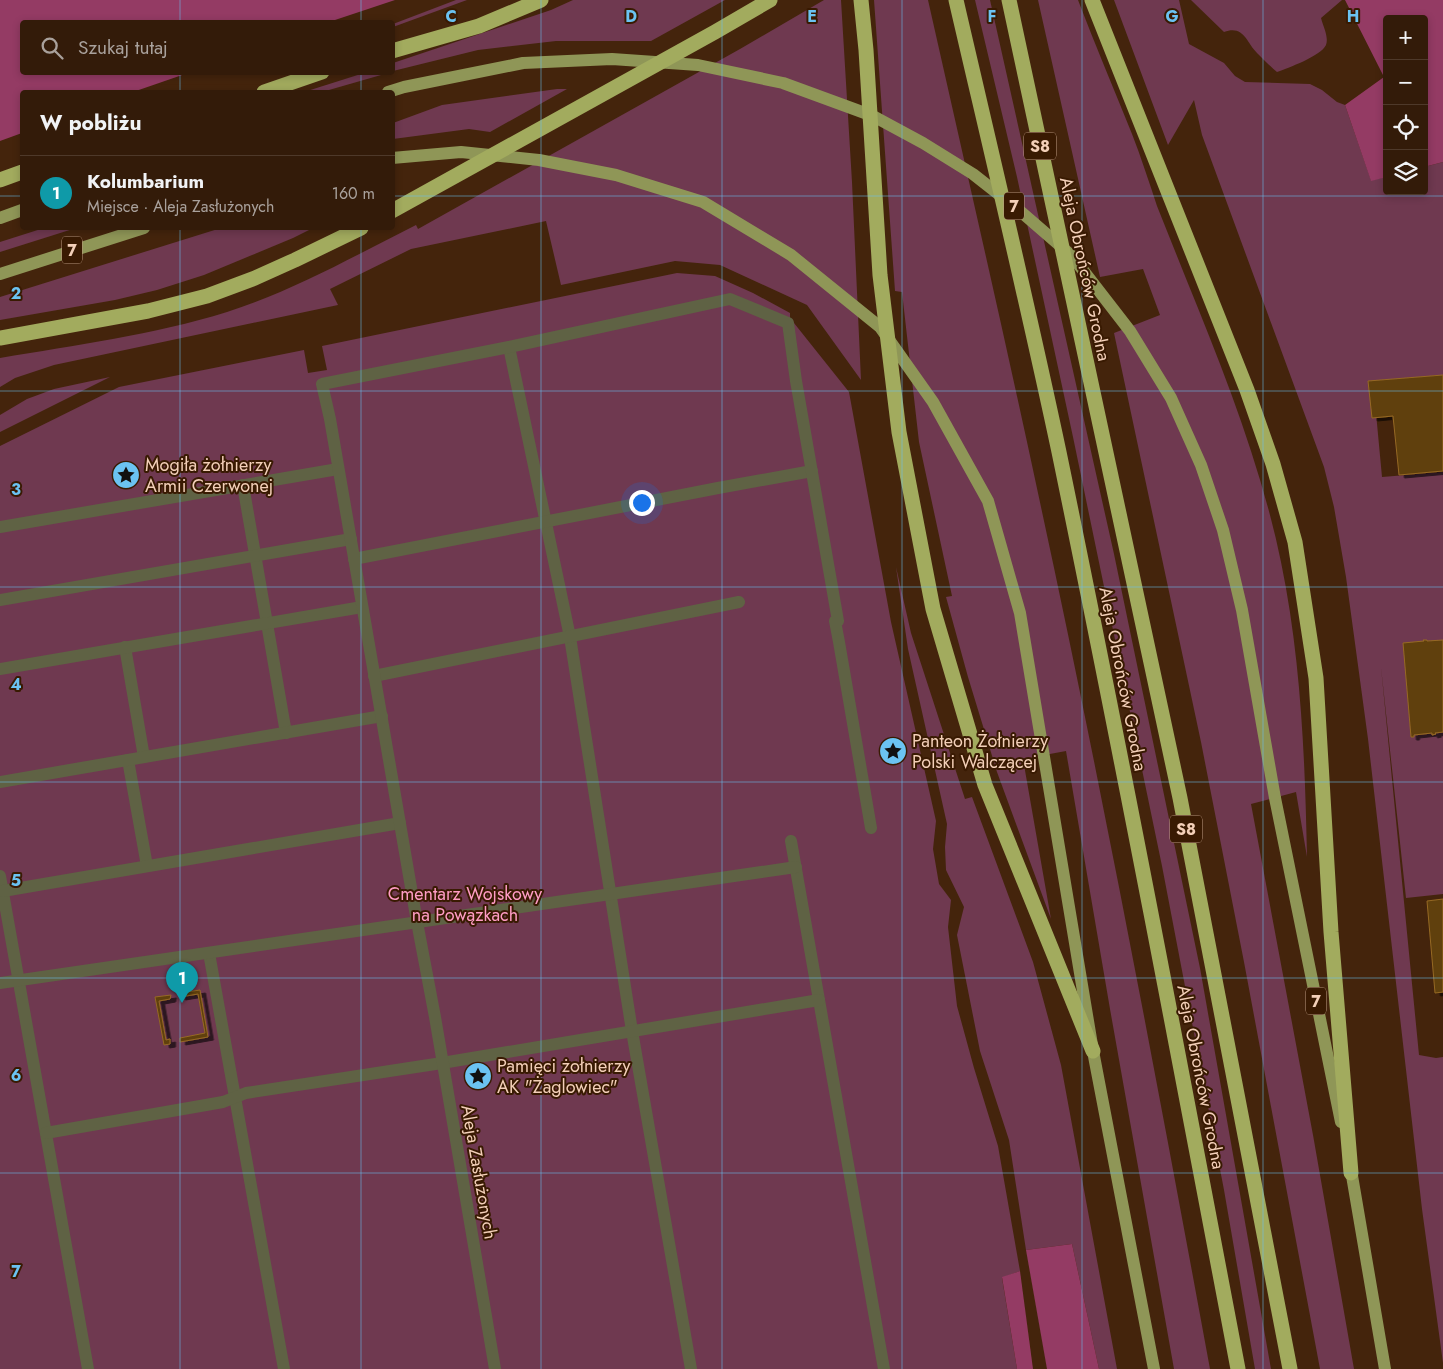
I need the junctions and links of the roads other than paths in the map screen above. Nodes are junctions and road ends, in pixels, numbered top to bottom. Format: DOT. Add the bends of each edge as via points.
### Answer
graph roads {
  1 [pos="541,0"];
  2 [pos="770,0"];
  3 [pos="861,0"];
  4 [pos="956,0"];
  5 [pos="1009,0"];
  6 [pos="1092,0"];
  7 [pos="395,50"];
  8 [pos="313,75"];
  9 [pos="270,90"];
  10 [pos="394,90"];
  11 [pos="395,158"];
  12 [pos="20,173"];
  13 [pos="0,180"];
  14 [pos="395,209"];
  15 [pos="20,211"];
  16 [pos="0,218"];
  17 [pos="138,230"];
  18 [pos="357,230"];
  19 [pos="0,274"];
  20 [pos="0,338"];
  21 [pos="509,347"];
  22 [pos="338,469"];
  23 [pos="812,471"];
  24 [pos="242,485"];
  25 [pos="546,522"];
  26 [pos="0,527"];
  27 [pos="351,539"];
  28 [pos="255,556"];
  29 [pos="354,559"];
  30 [pos="0,600"];
  31 [pos="739,602"];
  32 [pos="362,607"];
  33 [pos="267,623"];
  34 [pos="570,637"];
  35 [pos="125,647"];
  36 [pos="0,669"];
  37 [pos="374,676"];
  38 [pos="382,716"];
  39 [pos="286,732"];
  40 [pos="144,757"];
  41 [pos="128,760"];
  42 [pos="0,782"];
  43 [pos="400,823"];
  44 [pos="871,828"];
  45 [pos="791,841"];
  46 [pos="147,866"];
  47 [pos="796,867"];
  48 [pos="0,876"];
  49 [pos="3,891"];
  50 [pos="611,894"];
  51 [pos="417,922"];
  52 [pos="210,953"];
  53 [pos="19,980"];
  54 [pos="0,983"];
  55 [pos="819,1000"];
  56 [pos="632,1031"];
  57 [pos="1093,1051"];
  58 [pos="442,1063"];
  59 [pos="235,1098"];
  60 [pos="46,1133"];
  61 [pos="1351,1172"];
  62 [pos="88,1369"];
  63 [pos="284,1369"];
  64 [pos="495,1369"];
  65 [pos="692,1369"];
  66 [pos="884,1369"];
  67 [pos="1154,1369"];
  68 [pos="1238,1369"];
  69 [pos="1290,1369"];
  70 [pos="1385,1369"];
  1 -- 7 [label="highway" via="479,26"];
  2 -- 14 [label="highway"];
  3 -- 57 [label="highway" via="881,284 899,432 933,609 985,785"];
  4 -- 68 [label="highway, Aleja Obrońców Grodna" via="1058,450"];
  5 -- 69 [label="highway, Aleja Obrońców Grodna / S8" via="1180,798"];
  6 -- 61 [label="highway" via="1247,390 1273,464 1295,542 1316,678 1331,932"];
  8 -- 9 [label="highway"];
  10 -- 61 [label="main road, 7" via="523,63 612,59 698,65 783,83 873,116 923,143 973,174 1072,256 1130,330 1170,398 1201,465 1223,530 1242,610 1275,798"];
  11 -- 57 [label="main road" via="461,152 538,160 616,175 703,202 791,255 880,327 933,402 988,501 1020,613"];
  12 -- 13 [label="highway"];
  15 -- 16 [label="main road"];
  17 -- 19 [label="main road, 7"];
  18 -- 20 [label="highway" via="255,278 207,296 139,313"];
  21 -- 22 [label="street, Aleja Zasłużonych" via="322,384"];
  21 -- 23 [label="street" via="730,299 788,323"];
  21 -- 25 [label="street"];
  22 -- 24 [label="street"];
  22 -- 27 [label="street, Aleja Zasłużonych"];
  23 -- 25 [label="street"];
  23 -- 44 [label="street"];
  24 -- 26 [label="street"];
  24 -- 28 [label="street"];
  25 -- 29 [label="street"];
  25 -- 34 [label="street"];
  27 -- 28 [label="street"];
  27 -- 29 [label="street, Aleja Zasłużonych"];
  28 -- 30 [label="street"];
  28 -- 33 [label="street"];
  29 -- 32 [label="street, Aleja Zasłużonych"];
  31 -- 34 [label="street"];
  32 -- 33 [label="street"];
  32 -- 37 [label="street, Aleja Zasłużonych"];
  33 -- 35 [label="street"];
  33 -- 39 [label="street"];
  34 -- 37 [label="street"];
  34 -- 50 [label="street"];
  35 -- 36 [label="street"];
  35 -- 40 [label="street"];
  37 -- 38 [label="street, Aleja Zasłużonych"];
  38 -- 39 [label="street"];
  38 -- 43 [label="street, Aleja Zasłużonych"];
  39 -- 40 [label="street"];
  40 -- 41 [label="street"];
  41 -- 42 [label="street"];
  41 -- 46 [label="street"];
  43 -- 46 [label="street"];
  43 -- 51 [label="street, Aleja Zasłużonych"];
  45 -- 47 [label="street"];
  46 -- 49 [label="street"];
  47 -- 50 [label="street"];
  47 -- 55 [label="street"];
  48 -- 49 [label="street"];
  49 -- 53 [label="street"];
  50 -- 51 [label="street"];
  50 -- 56 [label="street"];
  51 -- 52 [label="street"];
  51 -- 58 [label="street, Aleja Zasłużonych"];
  52 -- 53 [label="street"];
  52 -- 59 [label="street"];
  53 -- 54 [label="street"];
  53 -- 60 [label="street"];
  55 -- 56 [label="street"];
  55 -- 66 [label="street"];
  56 -- 58 [label="street"];
  56 -- 65 [label="street"];
  57 -- 67 [label="main road"];
  58 -- 59 [label="street" via="246,1093"];
  58 -- 64 [label="street, Aleja Zasłużonych"];
  59 -- 60 [label="street"];
  59 -- 63 [label="street"];
  60 -- 62 [label="street"];
  61 -- 70 [label="main road, 7"];
}
